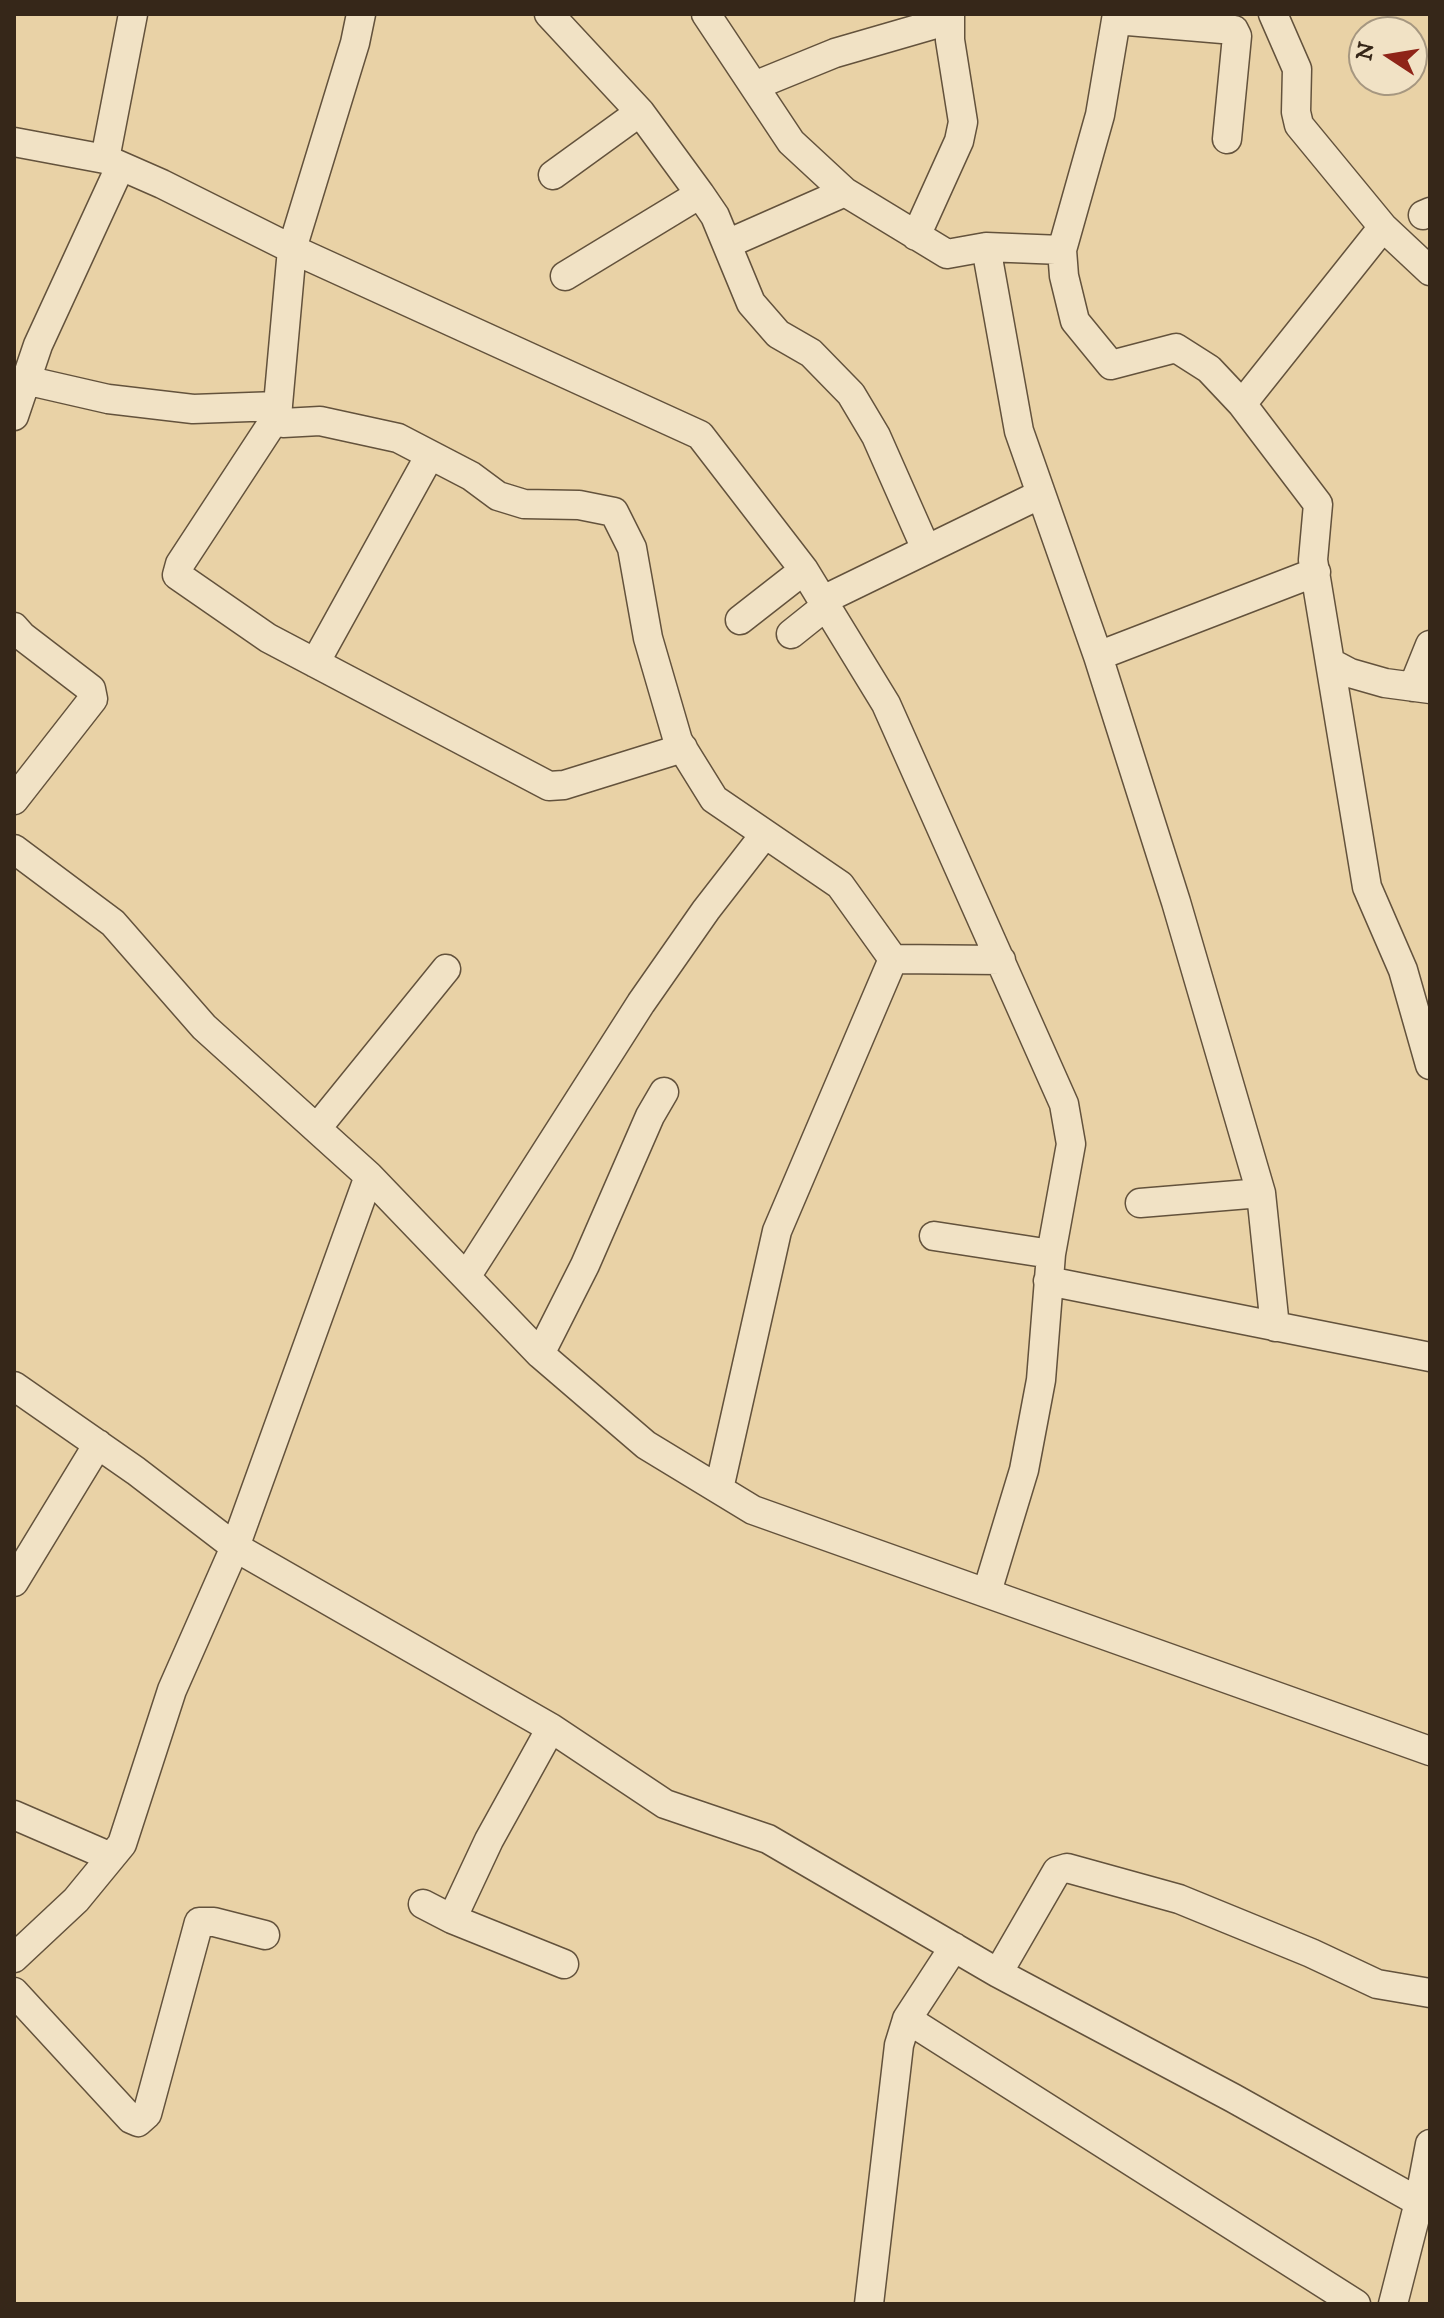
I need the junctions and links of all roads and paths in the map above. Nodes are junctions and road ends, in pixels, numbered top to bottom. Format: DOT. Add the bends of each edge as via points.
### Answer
graph roads {
  1 [pos="133,14"];
  2 [pos="361,14"];
  3 [pos="549,14"];
  4 [pos="706,14"];
  5 [pos="1273,14"];
  6 [pos="949,17"];
  7 [pos="1117,17"];
  8 [pos="754,86"];
  9 [pos="640,112"];
  10 [pos="1227,139"];
  11 [pos="14,142"];
  12 [pos="113,163"];
  13 [pos="553,175"];
  14 [pos="845,192"];
  15 [pos="700,194"];
  16 [pos="1383,227"];
  17 [pos="916,236"];
  18 [pos="727,244"];
  19 [pos="986,247"];
  20 [pos="292,249"];
  21 [pos="1062,250"];
  22 [pos="1430,271"];
  23 [pos="565,276"];
  24 [pos="18,397"];
  25 [pos="1242,404"];
  26 [pos="278,411"];
  27 [pos="430,455"];
  28 [pos="1041,494"];
  29 [pos="926,549"];
  30 [pos="804,570"];
  31 [pos="1316,572"];
  32 [pos="824,603"];
  33 [pos="740,620"];
  34 [pos="14,627"];
  35 [pos="791,634"];
  36 [pos="1430,645"];
  37 [pos="1098,656"];
  38 [pos="315,663"];
  39 [pos="1331,663"];
  40 [pos="1422,688"];
  41 [pos="683,748"];
  42 [pos="14,800"];
  43 [pos="765,834"];
  44 [pos="14,849"];
  45 [pos="893,959"];
  46 [pos="1001,960"];
  47 [pos="446,969"];
  48 [pos="1430,1065"];
  49 [pos="664,1092"];
  50 [pos="317,1128"];
  51 [pos="369,1176"];
  52 [pos="1261,1193"];
  53 [pos="1140,1203"];
  54 [pos="934,1236"];
  55 [pos="1050,1268"];
  56 [pos="466,1277"];
  57 [pos="1275,1327"];
  58 [pos="540,1354"];
  59 [pos="1430,1357"];
  60 [pos="14,1386"];
  61 [pos="98,1444"];
  62 [pos="719,1489"];
  63 [pos="235,1547"];
  64 [pos="14,1582"];
  65 [pos="987,1592"];
  66 [pos="551,1728"];
  67 [pos="1430,1751"];
  68 [pos="14,1815"];
  69 [pos="111,1857"];
  70 [pos="423,1904"];
  71 [pos="452,1919"];
  72 [pos="265,1935"];
  73 [pos="954,1947"];
  74 [pos="14,1958"];
  75 [pos="564,1964"];
  76 [pos="998,1973"];
  77 [pos="14,1992"];
  78 [pos="1430,1993"];
  79 [pos="907,2019"];
  80 [pos="1430,2144"];
  81 [pos="1419,2202"];
  82 [pos="869,2304"];
  83 [pos="1356,2304"];
  84 [pos="1393,2304"];
  1 -- 12 [label="street"];
  2 -- 20 [label="street"];
  3 -- 9 [label="street"];
  4 -- 8 [label="street"];
  5 -- 16 [label="street" via="1297,69 1299,125"];
  6 -- 8 [label="street" via="835,53"];
  6 -- 17 [label="street" via="963,122"];
  7 -- 10 [label="street" via="1234,30"];
  7 -- 21 [label="street" via="1100,115"];
  8 -- 14 [label="street" via="791,142"];
  9 -- 13 [label="street"];
  9 -- 15 [label="street"];
  11 -- 12 [label="street"];
  12 -- 20 [label="street"];
  12 -- 24 [label="street"];
  14 -- 17 [label="street"];
  14 -- 18 [label="street"];
  15 -- 18 [label="street"];
  15 -- 23 [label="street"];
  16 -- 22 [label="street"];
  16 -- 25 [label="street"];
  17 -- 19 [label="street" via="947,254"];
  18 -- 29 [label="street" via="751,303 778,334 811,353 851,394 876,436"];
  19 -- 21 [label="street"];
  19 -- 28 [label="street" via="1019,431"];
  20 -- 26 [label="street"];
  20 -- 30 [label="street" via="700,435"];
  21 -- 25 [label="street" via="1075,321 1111,365 1176,348 1209,369"];
  24 -- 26 [label="street"];
  25 -- 31 [label="street" via="1318,504"];
  26 -- 27 [label="street" via="283,423 320,421 398,438"];
  26 -- 38 [label="street" via="177,575 268,638"];
  27 -- 38 [label="street"];
  27 -- 41 [label="street" via="498,496 524,504 614,512 632,548 648,638"];
  28 -- 29 [label="street"];
  28 -- 37 [label="street"];
  29 -- 32 [label="street"];
  30 -- 32 [label="street"];
  30 -- 33 [label="street"];
  31 -- 37 [label="street"];
  31 -- 39 [label="street"];
  32 -- 35 [label="street"];
  32 -- 46 [label="street" via="886,704"];
  34 -- 42 [label="street" via="91,689 93,699"];
  36 -- 40 [label="street"];
  37 -- 52 [label="street"];
  38 -- 41 [label="street" via="549,786"];
  39 -- 40 [label="street" via="1385,683"];
  39 -- 48 [label="street" via="1367,887 1403,970"];
  41 -- 43 [label="street" via="714,799"];
  43 -- 45 [label="street" via="840,885"];
  43 -- 56 [label="street" via="641,1003"];
  44 -- 50 [label="street" via="113,923 204,1027"];
  45 -- 46 [label="street"];
  45 -- 62 [label="street" via="777,1231"];
  46 -- 55 [label="street" via="1064,1104 1071,1144"];
  47 -- 50 [label="street"];
  49 -- 58 [label="street"];
  50 -- 51 [label="street"];
  51 -- 56 [label="street"];
  51 -- 63 [label="street"];
  52 -- 53 [label="street"];
  52 -- 57 [label="street"];
  54 -- 55 [label="street"];
  55 -- 57 [label="street"];
  55 -- 65 [label="street" via="1033,1425"];
  56 -- 58 [label="street"];
  57 -- 59 [label="street"];
  58 -- 62 [label="street" via="646,1445"];
  60 -- 61 [label="street"];
  61 -- 63 [label="street"];
  61 -- 64 [label="street"];
  62 -- 65 [label="street" via="753,1510"];
  63 -- 66 [label="street"];
  63 -- 69 [label="street" via="172,1690 122,1844"];
  65 -- 67 [label="street"];
  66 -- 71 [label="street"];
  66 -- 73 [label="street" via="665,1804 768,1839"];
  68 -- 69 [label="street"];
  69 -- 74 [label="street" via="76,1900"];
  70 -- 71 [label="street"];
  71 -- 75 [label="street"];
  72 -- 77 [label="street" via="199,1922 147,2114 138,2122"];
  73 -- 76 [label="street"];
  73 -- 79 [label="street"];
  76 -- 78 [label="street" via="1057,1871 1067,1868 1179,1899 1377,1984"];
  76 -- 81 [label="street"];
  79 -- 82 [label="street" via="899,2045"];
  79 -- 83 [label="street"];
  80 -- 81 [label="street"];
  81 -- 84 [label="street"];
}
